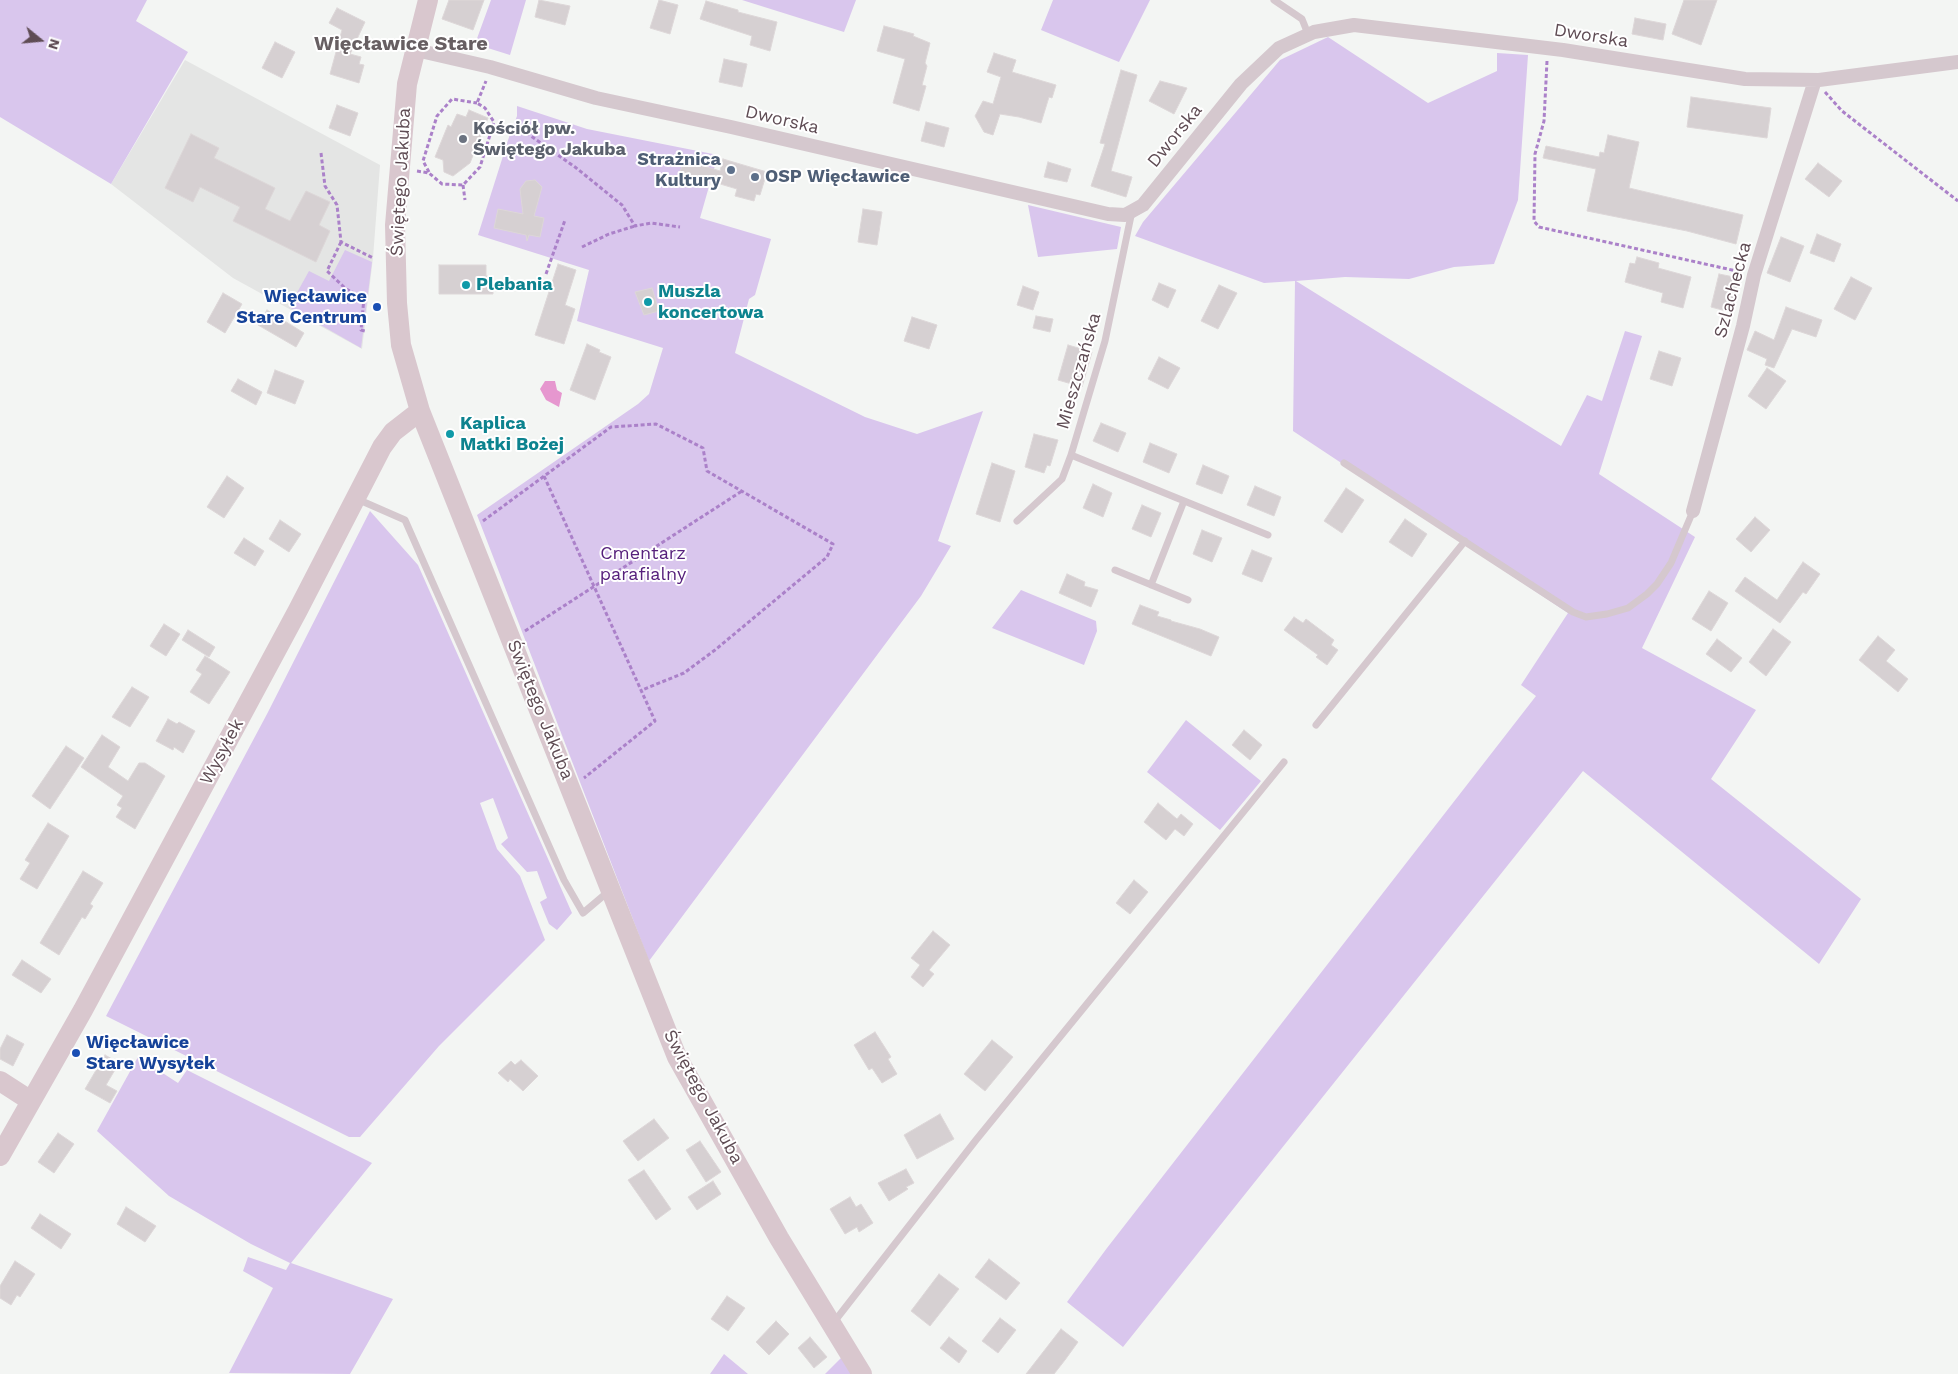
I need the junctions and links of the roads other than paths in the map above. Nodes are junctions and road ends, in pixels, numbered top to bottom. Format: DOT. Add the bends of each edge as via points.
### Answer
graph roads {
  1 [pos="428,0"];
  2 [pos="1274,0"];
  3 [pos="1308,34"];
  4 [pos="416,50"];
  5 [pos="1958,62"];
  6 [pos="1815,80"];
  7 [pos="1132,210"];
  8 [pos="420,410"];
  9 [pos="1071,455"];
  10 [pos="1344,463"];
  11 [pos="355,498"];
  12 [pos="1184,501"];
  13 [pos="1693,511"];
  14 [pos="1017,521"];
  15 [pos="1268,535"];
  16 [pos="1465,541"];
  17 [pos="1114,570"];
  18 [pos="1151,585"];
  19 [pos="1188,600"];
  20 [pos="1316,726"];
  21 [pos="1284,762"];
  22 [pos="611,889"];
  23 [pos="0,1081"];
  24 [pos="31,1101"];
  25 [pos="0,1156"];
  26 [pos="832,1325"];
  27 [pos="862,1374"];
  1 -- 4 [label="street, Świętego Jakuba"];
  2 -- 3 [label="lane" via="1302,19"];
  3 -- 6 [label="street, Dworska" via="1354,25 1548,48 1745,79"];
  3 -- 7 [label="street, Dworska" via="1279,48 1241,84 1165,180 1143,205"];
  4 -- 7 [label="street, Dworska" via="596,98 1052,202 1108,214 1125,215"];
  4 -- 8 [label="street, Świętego Jakuba" via="407,84 395,225 401,345"];
  5 -- 6 [label="street, Dworska"];
  6 -- 13 [label="street, Szlachecka" via="1754,275"];
  7 -- 9 [label="lane, Mieszczańska" via="1105,341"];
  8 -- 11 [label="street, Wysyłek" via="393,432"];
  8 -- 22 [label="street, Świętego Jakuba"];
  9 -- 12 [label="lane"];
  9 -- 14 [label="lane, Mieszczańska" via="1062,479"];
  10 -- 16 [label="lane"];
  11 -- 22 [label="lane" via="405,520 564,880 583,913"];
  11 -- 24 [label="street, Wysyłek" via="298,610"];
  12 -- 15 [label="lane"];
  12 -- 18 [label="lane"];
  13 -- 16 [label="lane" via="1671,563 1647,594 1628,608 1586,617 1573,612"];
  16 -- 20 [label="lane"];
  17 -- 18 [label="lane"];
  18 -- 19 [label="lane"];
  21 -- 26 [label="lane" via="976,1140"];
  22 -- 26 [label="street, Świętego Jakuba" via="678,1057 779,1238"];
  23 -- 24 [label="street"];
  24 -- 25 [label="street, Wysyłek"];
  26 -- 27 [label="street, Świętego Jakuba"];
}
